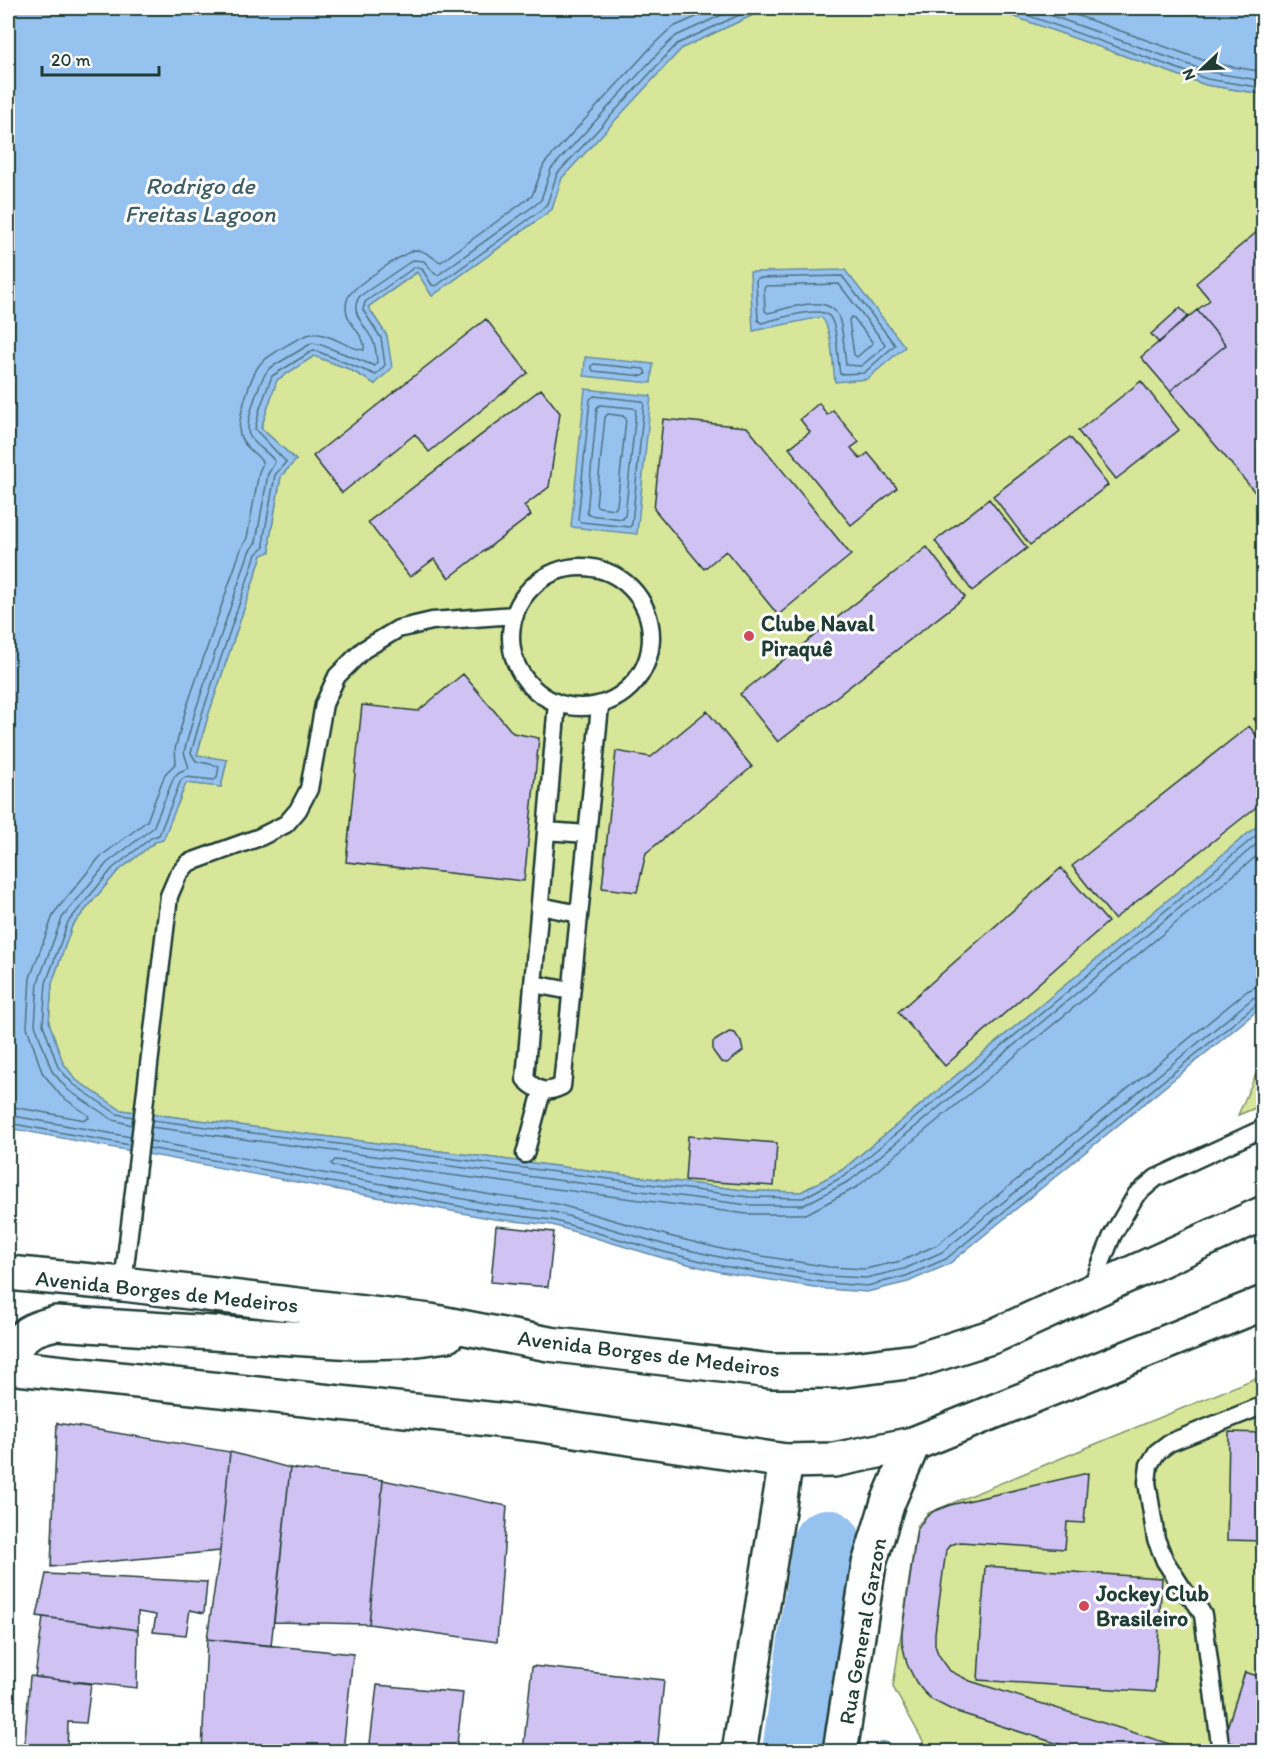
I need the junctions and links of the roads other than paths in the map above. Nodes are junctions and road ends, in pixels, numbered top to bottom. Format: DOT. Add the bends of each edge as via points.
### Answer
graph roads {
  1 [pos="515,615"];
  2 [pos="557,703"];
  3 [pos="600,706"];
  4 [pos="546,831"];
  5 [pos="587,834"];
  6 [pos="540,906"];
  7 [pos="579,914"];
  8 [pos="533,984"];
  9 [pos="571,991"];
  10 [pos="542,1091"];
  11 [pos="1263,1128"];
  12 [pos="525,1154"];
  13 [pos="1263,1213"];
  14 [pos="8,1273"];
  15 [pos="123,1284"];
  16 [pos="1090,1292"];
  17 [pos="1263,1303"];
  18 [pos="482,1331"];
  19 [pos="8,1357"];
  20 [pos="8,1367"];
  21 [pos="1263,1405"];
  22 [pos="913,1444"];
  23 [pos="786,1461"];
  24 [pos="739,1752"];
  25 [pos="840,1752"];
  26 [pos="1221,1752"];
  1 -- 2 [label="lane" via="511,636 514,657 538,693"];
  1 -- 3 [label="lane" via="525,595 541,580 561,570 584,567 606,571 625,582 640,599 649,620 651,642 646,664 635,683"];
  1 -- 15 [label="lane" via="432,621 398,628 363,650 337,676 324,704 309,789 298,810 286,824 260,837 188,863 178,876 169,896"];
  2 -- 3 [label="lane" via="578,708"];
  2 -- 4 [label="lane"];
  3 -- 5 [label="lane"];
  4 -- 5 [label="lane"];
  4 -- 6 [label="lane"];
  5 -- 7 [label="lane"];
  6 -- 7 [label="lane"];
  6 -- 8 [label="lane"];
  7 -- 9 [label="lane"];
  8 -- 9 [label="lane"];
  8 -- 10 [label="lane" via="525,1079"];
  9 -- 10 [label="lane" via="562,1086"];
  10 -- 12 [label="lane"];
  11 -- 16 [label="lane" via="1156,1178 1136,1195 1112,1236"];
  13 -- 16 [label="main road, Avenida Borges de Medeiros"];
  14 -- 15 [label="main road, Avenida Borges de Medeiros"];
  15 -- 18 [label="main road, Avenida Borges de Medeiros" via="430,1321"];
  16 -- 18 [label="main road, Avenida Borges de Medeiros" via="994,1336 915,1361 837,1371 771,1371 549,1344"];
  17 -- 22 [label="main road"];
  18 -- 19 [label="main road" via="403,1341 354,1342 56,1323 22,1336"];
  20 -- 23 [label="main road" via="534,1424"];
  21 -- 26 [label="lane" via="1169,1443 1149,1465 1147,1482 1156,1539 1185,1593 1203,1615"];
  22 -- 23 [label="main road" via="834,1460"];
  22 -- 25 [label="main road, Rua General Garzon" via="888,1502 869,1564"];
  23 -- 24 [label="main road"];
}
